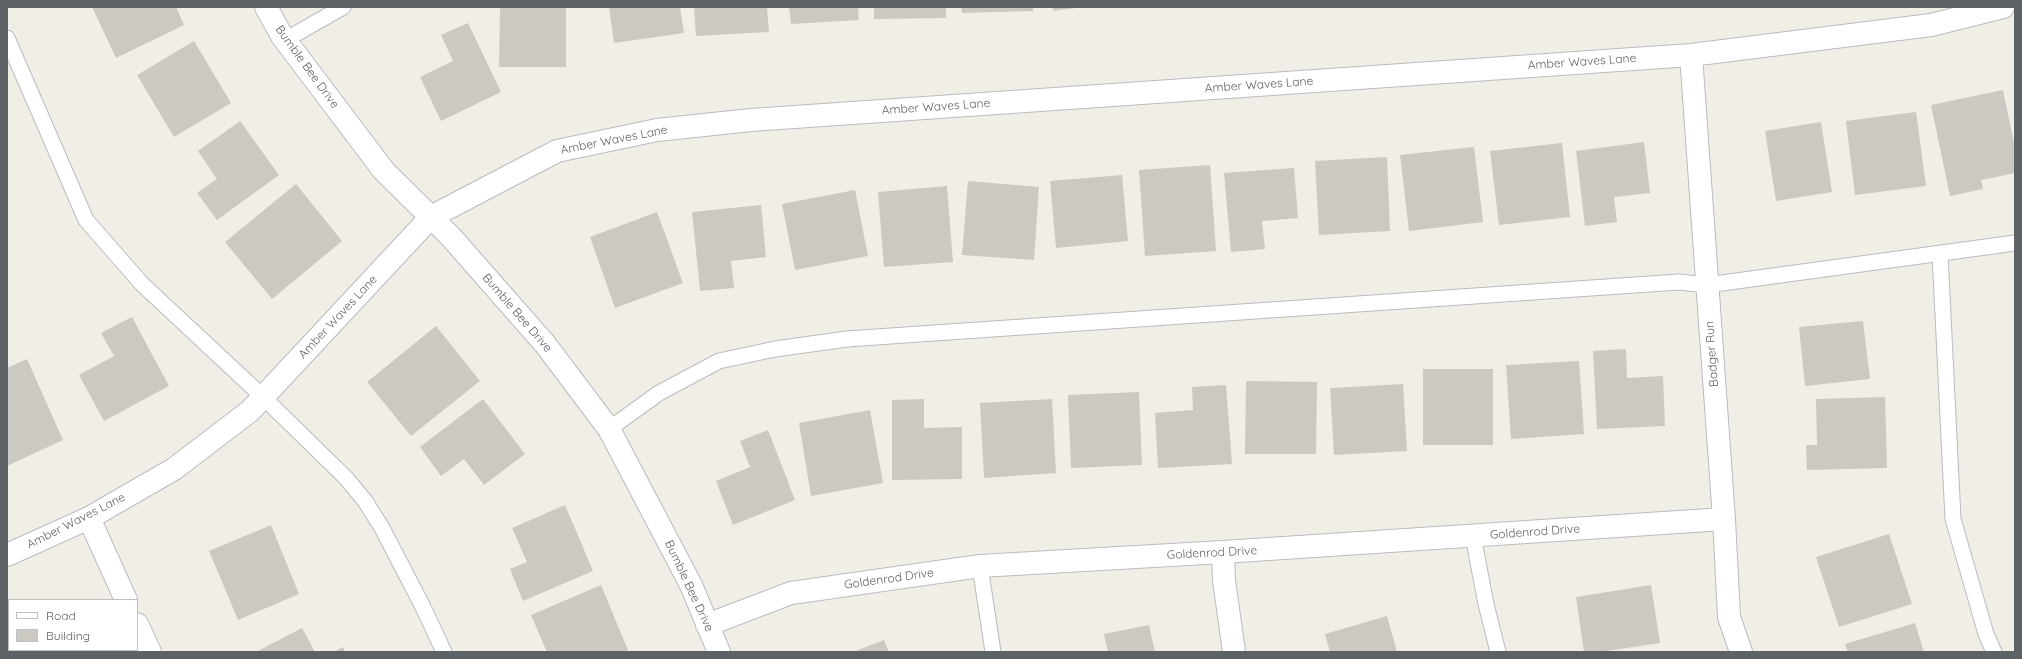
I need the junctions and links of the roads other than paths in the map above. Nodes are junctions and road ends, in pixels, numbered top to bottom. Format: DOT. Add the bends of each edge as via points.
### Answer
graph roads {
  1 [pos="266,7"];
  2 [pos="343,7"];
  3 [pos="2003,7"];
  4 [pos="1931,16"];
  5 [pos="7,38"];
  6 [pos="285,40"];
  7 [pos="1691,55"];
  8 [pos="432,217"];
  9 [pos="2015,243"];
  10 [pos="1940,254"];
  11 [pos="1707,285"];
  12 [pos="263,397"];
  13 [pos="609,430"];
  14 [pos="89,518"];
  15 [pos="1724,519"];
  16 [pos="1473,536"];
  17 [pos="1223,552"];
  18 [pos="7,555"];
  19 [pos="980,566"];
  20 [pos="126,599"];
  21 [pos="708,625"];
  22 [pos="138,626"];
  23 [pos="150,652"];
  24 [pos="444,652"];
  25 [pos="719,652"];
  26 [pos="993,652"];
  27 [pos="1234,652"];
  28 [pos="1498,652"];
  29 [pos="1741,652"];
  30 [pos="1994,652"];
  1 -- 6 [label="street, Bumble Bee Drive"];
  2 -- 6 [label="lane"];
  3 -- 4 [label="street, Amber Waves Lane"];
  4 -- 7 [label="street, Amber Waves Lane"];
  5 -- 12 [label="lane" via="86,220 142,284"];
  6 -- 8 [label="street, Bumble Bee Drive" via="384,171"];
  7 -- 8 [label="street, Amber Waves Lane" via="751,120 657,130 557,151"];
  7 -- 11 [label="street, Badger Run"];
  8 -- 12 [label="street, Amber Waves Lane"];
  8 -- 13 [label="street, Bumble Bee Drive" via="545,344"];
  9 -- 10 [label="lane"];
  10 -- 11 [label="lane"];
  10 -- 30 [label="lane" via="1953,519 1986,634"];
  11 -- 13 [label="lane" via="1679,282 840,340 775,349 719,361 659,393"];
  11 -- 15 [label="street, Badger Run"];
  12 -- 14 [label="street, Amber Waves Lane" via="250,411 174,469"];
  12 -- 24 [label="lane" via="346,478 365,501 423,606"];
  13 -- 21 [label="street, Bumble Bee Drive" via="691,585"];
  14 -- 18 [label="street, Amber Waves Lane"];
  14 -- 20 [label="street"];
  15 -- 16 [label="street, Goldenrod Drive"];
  15 -- 29 [label="street, Badger Run" via="1729,617"];
  16 -- 17 [label="street, Goldenrod Drive"];
  16 -- 28 [label="lane"];
  17 -- 19 [label="street, Goldenrod Drive"];
  17 -- 27 [label="street" via="1224,580"];
  19 -- 21 [label="street, Goldenrod Drive" via="791,593"];
  19 -- 26 [label="lane"];
  21 -- 25 [label="street, Bumble Bee Drive"];
  22 -- 23 [label="street"];
}
